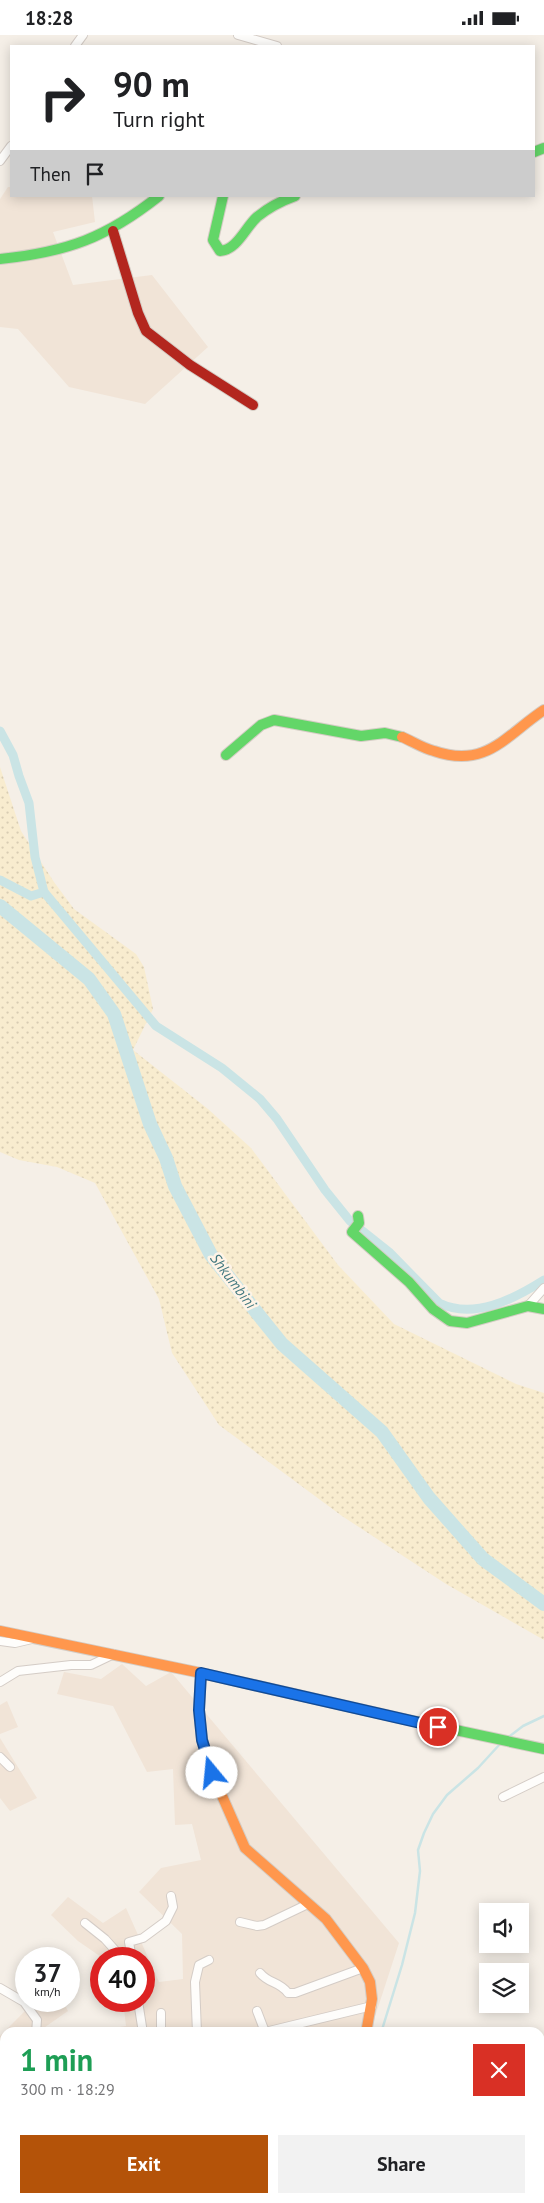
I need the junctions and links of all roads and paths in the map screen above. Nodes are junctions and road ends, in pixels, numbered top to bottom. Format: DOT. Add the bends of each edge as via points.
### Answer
graph roads {
  1 [pos="238,35"];
  2 [pos="273,45"];
  3 [pos="10,147"];
  4 [pos="0,161"];
  5 [pos="158,197"];
  6 [pos="224,197"];
  7 [pos="293,197"];
  8 [pos="113,231"];
  9 [pos="0,259"];
  10 [pos="253,405"];
  11 [pos="544,710"];
  12 [pos="226,755"];
  13 [pos="356,1223"];
  14 [pos="544,1288"];
  15 [pos="528,1306"];
  16 [pos="544,1309"];
  17 [pos="0,1631"];
  18 [pos="38,1638"];
  19 [pos="0,1641"];
  20 [pos="115,1654"];
  21 [pos="201,1673"];
  22 [pos="0,1683"];
  23 [pos="544,1749"];
  24 [pos="0,1757"];
  25 [pos="10,1767"];
  26 [pos="544,1777"];
  27 [pos="503,1797"];
  28 [pos="171,1896"];
  29 [pos="308,1904"];
  30 [pos="240,1922"];
  31 [pos="85,1923"];
  32 [pos="112,1947"];
  33 [pos="130,1947"];
  34 [pos="209,1960"];
  35 [pos="363,1968"];
  36 [pos="260,1973"];
  37 [pos="0,1988"];
  38 [pos="372,2006"];
  39 [pos="257,2011"];
  40 [pos="140,2012"];
  41 [pos="161,2013"];
  42 [pos="36,2027"];
  43 [pos="142,2027"];
  44 [pos="161,2027"];
  45 [pos="197,2027"];
  46 [pos="263,2027"];
  47 [pos="286,2027"];
  48 [pos="367,2027"];
  1 -- 2 [label="street"];
  3 -- 4 [label="street"];
  5 -- 8 [label="street"];
  6 -- 7 [label="street" via="213,240 220,251 232,247 259,215"];
  8 -- 9 [label="street" via="88,242 38,256"];
  8 -- 10 [label="street" via="146,331 190,365"];
  11 -- 12 [label="street" via="490,751 469,757 428,749 387,733 361,736 274,720 250,733"];
  13 -- 15 [label="street" via="352,1232 409,1282 433,1309 450,1321 467,1323"];
  14 -- 15 [label="street"];
  15 -- 16 [label="street"];
  17 -- 18 [label="street"];
  18 -- 19 [label="street" via="15,1643"];
  18 -- 20 [label="street"];
  20 -- 21 [label="street"];
  20 -- 22 [label="street" via="91,1665 18,1671"];
  21 -- 23 [label="street"];
  21 -- 29 [label="street" via="199,1710 202,1740 212,1773 245,1848"];
  24 -- 25 [label="street"];
  26 -- 27 [label="street"];
  28 -- 33 [label="street" via="173,1907 166,1921 144,1938 129,1941"];
  29 -- 30 [label="street" via="264,1925"];
  29 -- 35 [label="street" via="326,1919"];
  31 -- 32 [label="street"];
  34 -- 45 [label="street" via="199,1965 195,1982"];
  35 -- 36 [label="street" via="295,1993 288,1993 282,1985 266,1980"];
  35 -- 38 [label="street" via="370,1982"];
  37 -- 42 [label="street" via="24,2002 37,2020"];
  38 -- 47 [label="street"];
  38 -- 48 [label="street"];
  39 -- 46 [label="street"];
  40 -- 43 [label="street"];
  41 -- 44 [label="street"];
}
